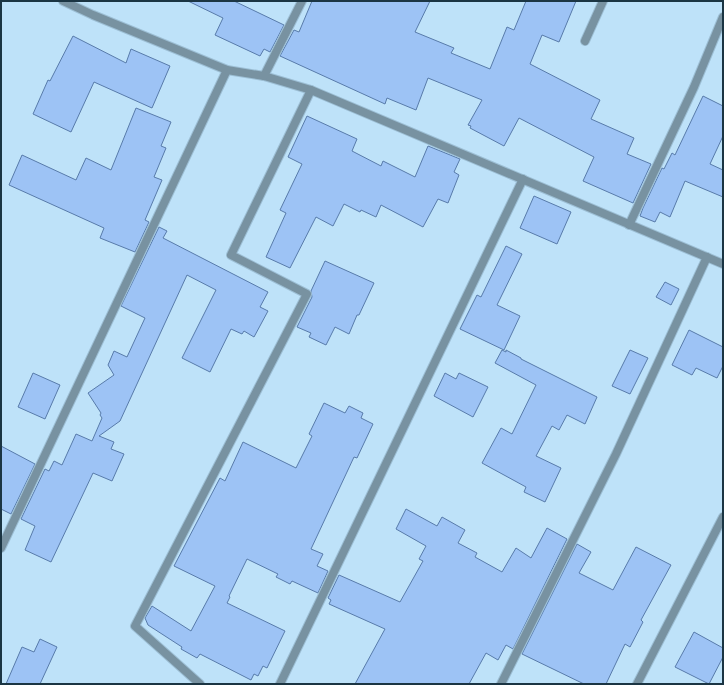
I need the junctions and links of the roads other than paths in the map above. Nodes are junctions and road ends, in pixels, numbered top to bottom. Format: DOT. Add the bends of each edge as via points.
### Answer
graph roads {
  1 [pos="64,1"];
  2 [pos="302,1"];
  3 [pos="603,1"];
  4 [pos="723,17"];
  5 [pos="585,41"];
  6 [pos="227,70"];
  7 [pos="264,76"];
  8 [pos="311,90"];
  9 [pos="523,179"];
  10 [pos="629,225"];
  11 [pos="707,257"];
  12 [pos="723,264"];
  13 [pos="723,517"];
  14 [pos="1,548"];
  15 [pos="200,684"];
  16 [pos="280,684"];
  17 [pos="502,684"];
  18 [pos="637,684"];
  1 -- 6 [label="street"];
  2 -- 7 [label="street"];
  3 -- 5 [label="street"];
  4 -- 10 [label="street" via="694,87"];
  6 -- 7 [label="street"];
  6 -- 14 [label="street"];
  7 -- 8 [label="street"];
  8 -- 9 [label="street"];
  8 -- 15 [label="street" via="232,254 307,294 135,626"];
  9 -- 10 [label="street"];
  9 -- 16 [label="street"];
  10 -- 11 [label="street"];
  11 -- 12 [label="street"];
  11 -- 17 [label="street" via="616,454"];
  13 -- 18 [label="street"];
}
